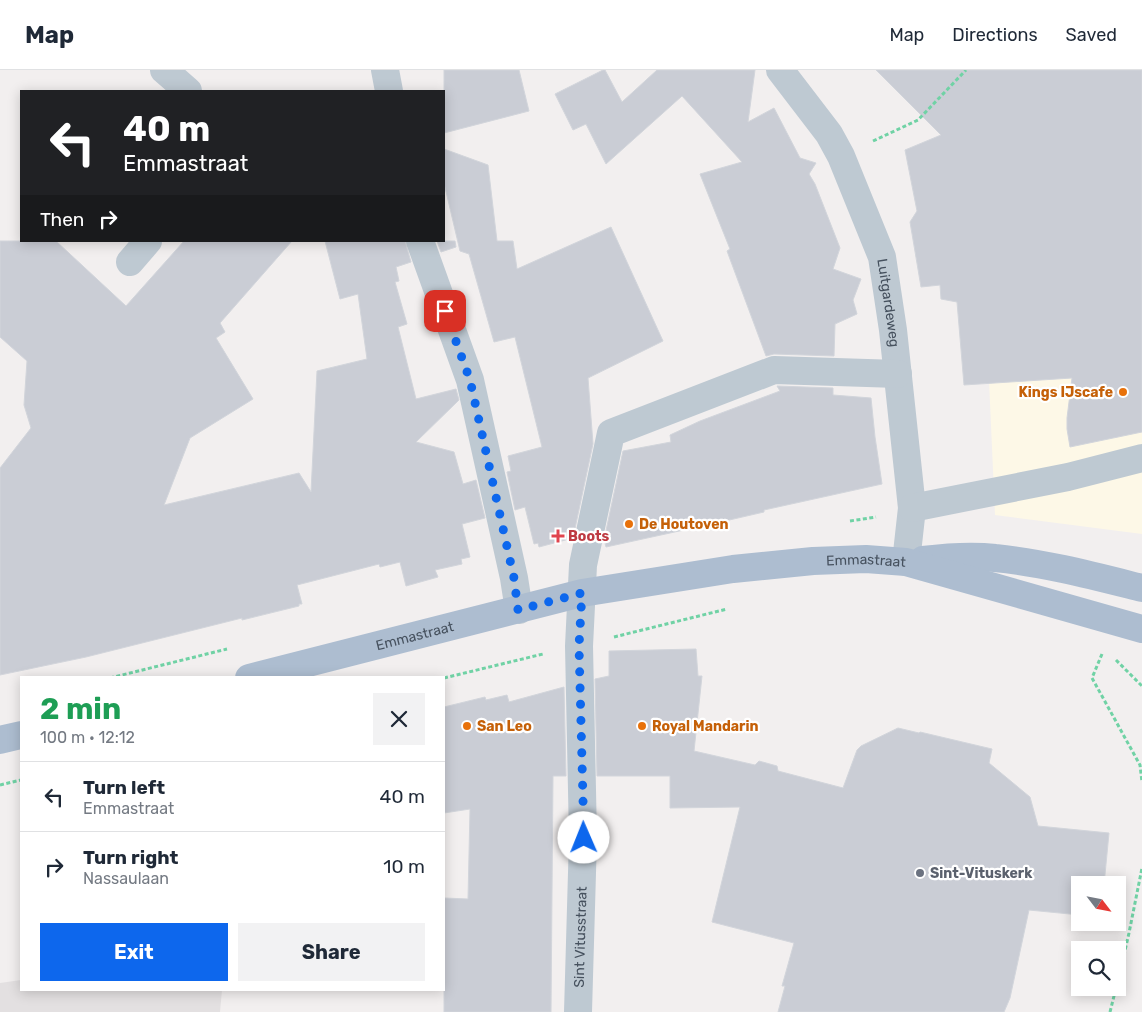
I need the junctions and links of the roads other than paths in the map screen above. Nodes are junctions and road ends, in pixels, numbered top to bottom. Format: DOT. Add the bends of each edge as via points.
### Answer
graph roads {
  1 [pos="164,70"];
  2 [pos="385,70"];
  3 [pos="780,70"];
  4 [pos="187,90"];
  5 [pos="389,90"];
  6 [pos="147,242"];
  7 [pos="420,242"];
  8 [pos="130,262"];
  9 [pos="898,374"];
  10 [pos="1142,458"];
  11 [pos="912,508"];
  12 [pos="906,562"];
  13 [pos="1142,588"];
  14 [pos="582,593"];
  15 [pos="518,610"];
  16 [pos="1142,629"];
  17 [pos="257,676"];
  18 [pos="20,735"];
  19 [pos="0,740"];
  20 [pos="578,1012"];
  1 -- 4 [label="street"];
  2 -- 5 [label="street"];
  3 -- 9 [label="street, Luitgardeweg" via="829,134 882,257"];
  6 -- 8 [label="street"];
  7 -- 15 [label="street" via="470,380 514,578"];
  9 -- 11 [label="street, Luitgardeweg"];
  9 -- 14 [label="street" via="774,370 612,433 583,565"];
  10 -- 11 [label="street" via="1068,478"];
  11 -- 12 [label="street, Luitgardeweg"];
  12 -- 13 [label="main road" via="994,557"];
  12 -- 14 [label="main road, Emmastraat" via="866,559 813,561 733,569"];
  12 -- 16 [label="main road, Emmastraat"];
  14 -- 15 [label="main road, Emmastraat"];
  14 -- 20 [label="street, Sint Vitusstraat" via="579,646 584,838"];
  15 -- 17 [label="main road, Emmastraat"];
  18 -- 19 [label="main road"];
}
